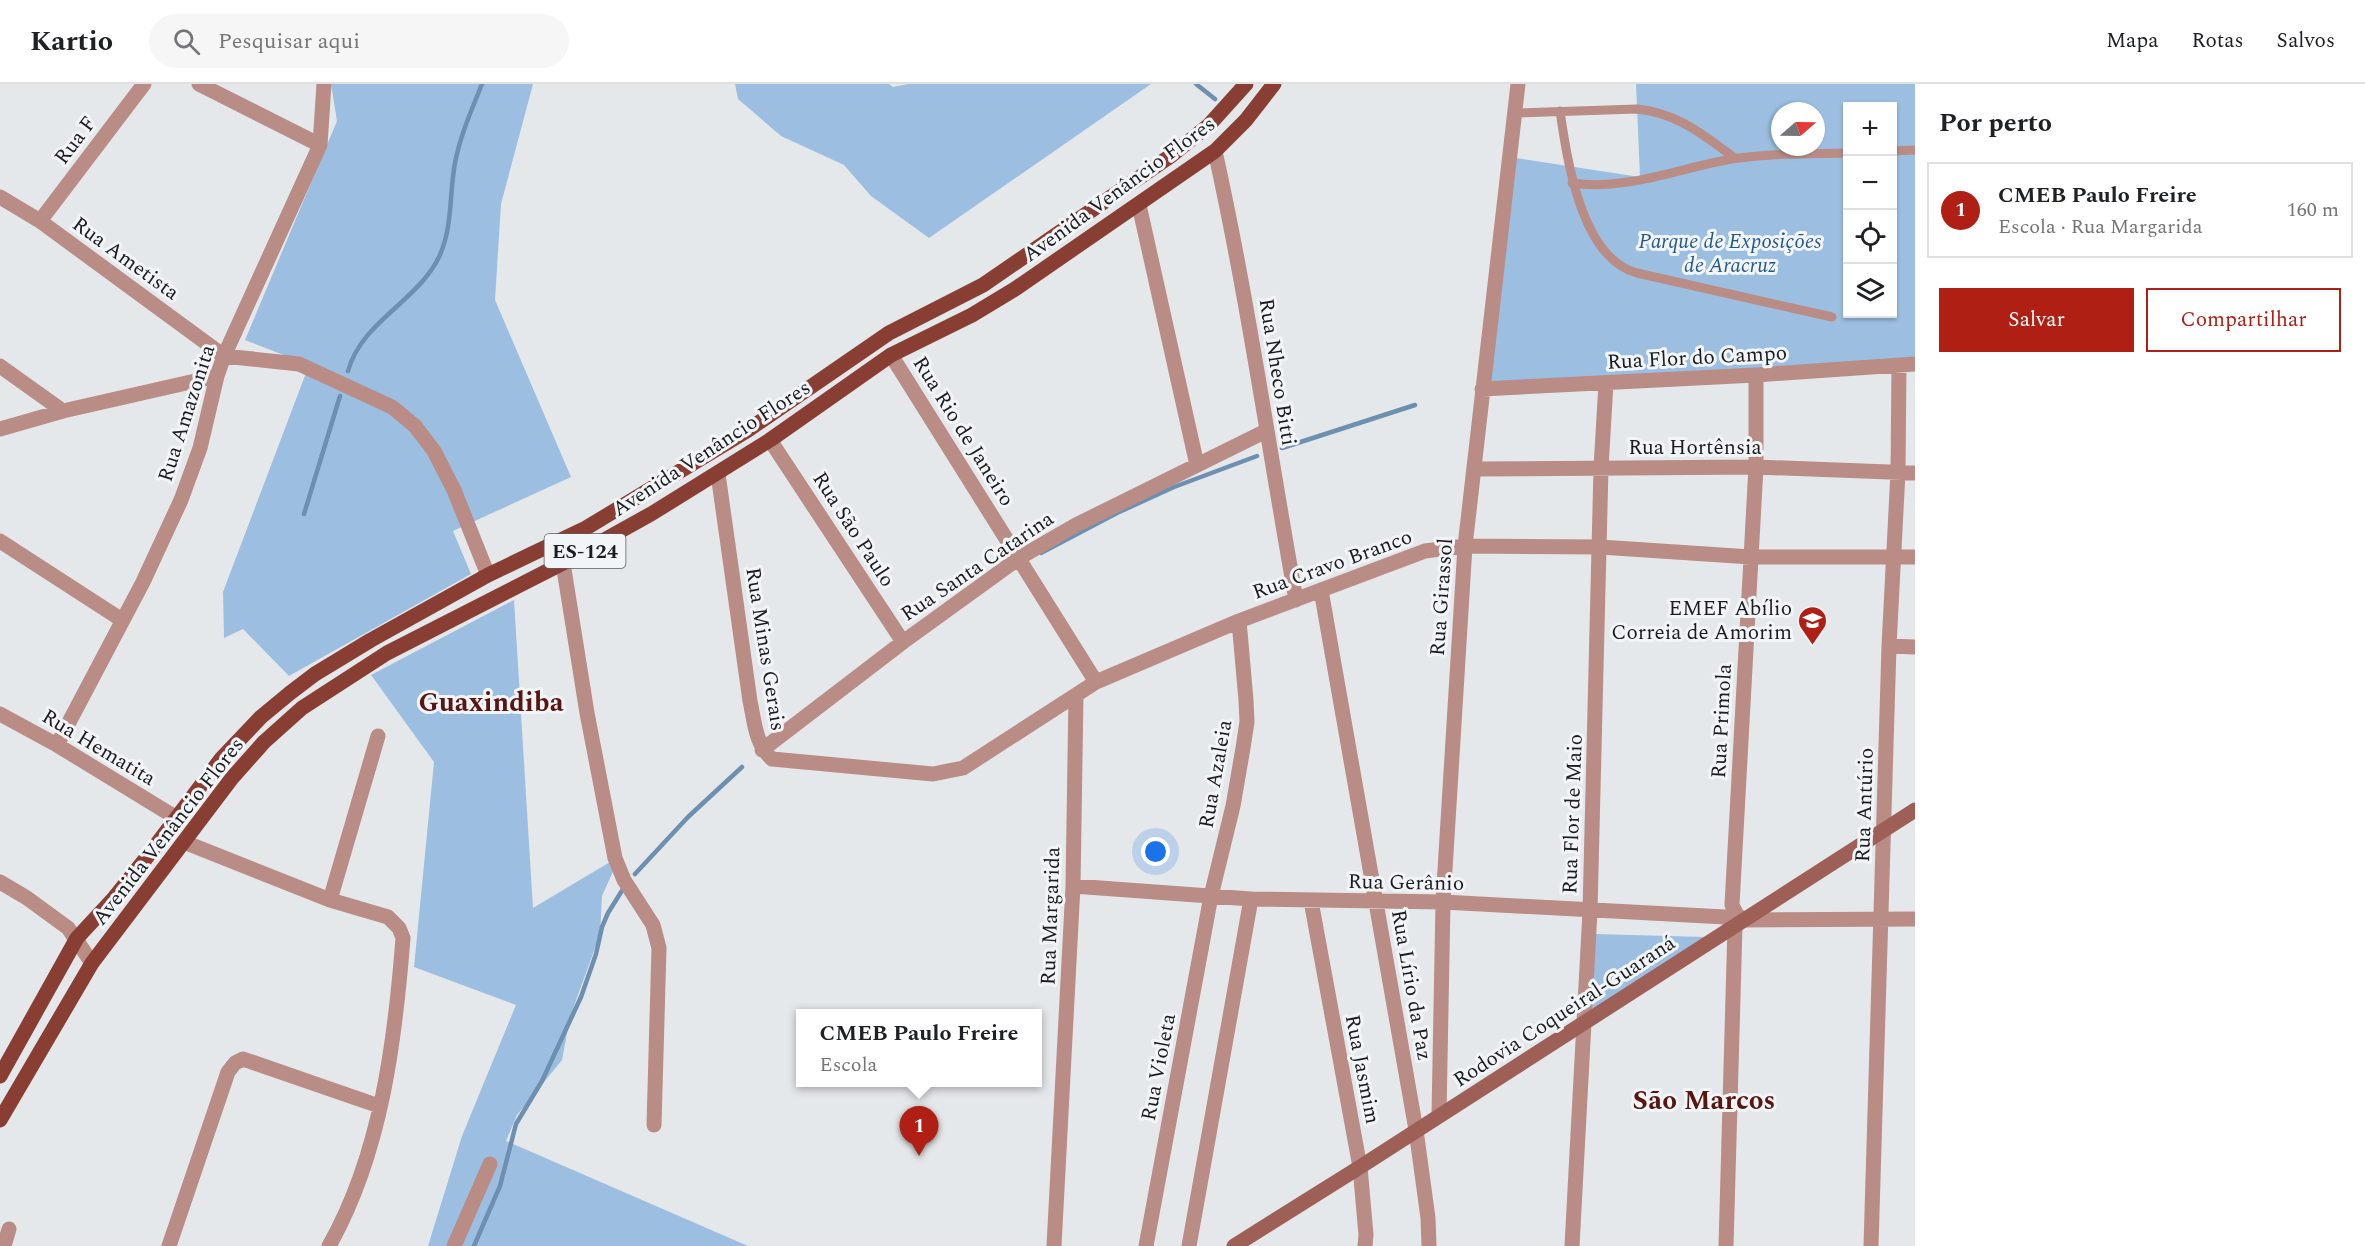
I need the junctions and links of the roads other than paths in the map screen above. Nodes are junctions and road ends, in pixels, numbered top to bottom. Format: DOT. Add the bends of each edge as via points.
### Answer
graph roads {
  1 [pos="144,84"];
  2 [pos="199,84"];
  3 [pos="324,84"];
  4 [pos="1246,84"];
  5 [pos="1274,84"];
  6 [pos="1518,84"];
  7 [pos="1560,111"];
  8 [pos="1515,113"];
  9 [pos="320,145"];
  10 [pos="1915,150"];
  11 [pos="1215,151"];
  12 [pos="1897,151"];
  13 [pos="1843,153"];
  14 [pos="1735,158"];
  15 [pos="1572,183"];
  16 [pos="0,197"];
  17 [pos="1139,205"];
  18 [pos="40,221"];
  19 [pos="1832,317"];
  20 [pos="891,355"];
  21 [pos="224,356"];
  22 [pos="1915,364"];
  23 [pos="1899,365"];
  24 [pos="0,366"];
  25 [pos="1756,375"];
  26 [pos="217,376"];
  27 [pos="1606,383"];
  28 [pos="1482,389"];
  29 [pos="63,411"];
  30 [pos="0,429"];
  31 [pos="1266,431"];
  32 [pos="770,440"];
  33 [pos="1197,465"];
  34 [pos="1756,467"];
  35 [pos="1601,468"];
  36 [pos="1474,469"];
  37 [pos="1898,472"];
  38 [pos="1915,473"];
  39 [pos="718,474"];
  40 [pos="0,541"];
  41 [pos="1465,546"];
  42 [pos="1600,547"];
  43 [pos="1893,556"];
  44 [pos="1751,557"];
  45 [pos="1915,557"];
  46 [pos="1018,558"];
  47 [pos="562,563"];
  48 [pos="488,575"];
  49 [pos="1321,590"];
  50 [pos="1296,600"];
  51 [pos="122,620"];
  52 [pos="1239,621"];
  53 [pos="903,642"];
  54 [pos="1889,646"];
  55 [pos="1915,647"];
  56 [pos="1096,682"];
  57 [pos="1076,695"];
  58 [pos="0,714"];
  59 [pos="378,736"];
  60 [pos="57,745"];
  61 [pos="762,750"];
  62 [pos="980,759"];
  63 [pos="1915,810"];
  64 [pos="175,817"];
  65 [pos="1885,830"];
  66 [pos="184,842"];
  67 [pos="0,882"];
  68 [pos="1073,886"];
  69 [pos="1211,897"];
  70 [pos="1251,899"];
  71 [pos="330,900"];
  72 [pos="1311,901"];
  73 [pos="1375,902"];
  74 [pos="1443,903"];
  75 [pos="1590,910"];
  76 [pos="1880,918"];
  77 [pos="1915,919"];
  78 [pos="1740,923"];
  79 [pos="76,938"];
  80 [pos="92,963"];
  81 [pos="1586,1021"];
  82 [pos="0,1076"];
  83 [pos="379,1106"];
  84 [pos="1439,1115"];
  85 [pos="0,1120"];
  86 [pos="654,1125"];
  87 [pos="1416,1130"];
  88 [pos="490,1164"];
  89 [pos="1360,1167"];
  90 [pos="9,1229"];
  91 [pos="4,1246"];
  92 [pos="169,1246"];
  93 [pos="329,1246"];
  94 [pos="454,1246"];
  95 [pos="1054,1246"];
  96 [pos="1146,1246"];
  97 [pos="1189,1246"];
  98 [pos="1234,1246"];
  99 [pos="1365,1246"];
  100 [pos="1429,1246"];
  101 [pos="1572,1246"];
  102 [pos="1726,1246"];
  103 [pos="1871,1246"];
  1 -- 18 [label="street, Rua F"];
  2 -- 9 [label="street"];
  3 -- 9 [label="street, Rua Amazonita"];
  4 -- 48 [label="main road, Avenida Venâncio Flores / ES-124" via="1209,125 1172,155 982,285 889,333 748,430 586,528"];
  5 -- 11 [label="main road, Avenida Venâncio Flores / ES-124"];
  6 -- 8 [label="street, Rua Girassol"];
  7 -- 8 [label="lane"];
  7 -- 14 [label="lane" via="1657,111 1693,128"];
  7 -- 15 [label="lane"];
  8 -- 28 [label="street, Rua Girassol"];
  9 -- 21 [label="street, Rua Amazonita"];
  10 -- 12 [label="lane"];
  11 -- 17 [label="main road, Avenida Venâncio Flores / ES-124"];
  11 -- 31 [label="street, Rua Nheco Bitti" via="1249,316"];
  13 -- 14 [label="lane"];
  14 -- 15 [label="lane" via="1613,185"];
  15 -- 19 [label="lane" via="1591,231 1627,270"];
  16 -- 18 [label="street, Rua Ametista"];
  17 -- 20 [label="main road, Avenida Venâncio Flores / ES-124" via="995,301"];
  17 -- 33 [label="street"];
  18 -- 21 [label="street, Rua Ametista"];
  20 -- 32 [label="main road, Avenida Venâncio Flores / ES-124"];
  20 -- 46 [label="street, Rua Rio de Janeiro"];
  21 -- 26 [label="street, Rua Amazonita"];
  21 -- 48 [label="street" via="299,364 370,395 415,426 434,451 454,490"];
  22 -- 23 [label="street, Rua Flor do Campo"];
  23 -- 25 [label="street, Rua Flor do Campo"];
  23 -- 37 [label="street, Rua Antúrio"];
  24 -- 29 [label="street"];
  25 -- 27 [label="street, Rua Flor do Campo"];
  25 -- 34 [label="street, Rua Primola"];
  26 -- 29 [label="street"];
  26 -- 51 [label="street, Rua Amazonita" via="200,448 181,500"];
  27 -- 28 [label="street, Rua Flor do Campo"];
  27 -- 35 [label="street, Rua Flor de Maio"];
  28 -- 36 [label="street, Rua Girassol"];
  29 -- 30 [label="street"];
  31 -- 33 [label="street, Rua Santa Catarina"];
  31 -- 50 [label="street, Rua Nheco Bitti"];
  32 -- 39 [label="main road, Avenida Venâncio Flores / ES-124"];
  32 -- 53 [label="street, Rua São Paulo"];
  33 -- 46 [label="street, Rua Santa Catarina"];
  34 -- 35 [label="street, Rua Hortênsia"];
  34 -- 37 [label="street, Rua Hortênsia"];
  34 -- 44 [label="street, Rua Primola"];
  35 -- 36 [label="street, Rua Hortênsia"];
  35 -- 42 [label="street, Rua Flor de Maio"];
  36 -- 41 [label="street, Rua Girassol"];
  37 -- 38 [label="street, Rua Hortênsia"];
  37 -- 43 [label="street, Rua Antúrio"];
  39 -- 47 [label="main road, Avenida Venâncio Flores / ES-124"];
  39 -- 61 [label="street, Rua Minas Gerais" via="750,701"];
  40 -- 51 [label="street"];
  41 -- 42 [label="street, Rua Cravo Branco"];
  41 -- 49 [label="street, Rua Cravo Branco" via="1425,551"];
  41 -- 74 [label="street, Rua Girassol"];
  42 -- 44 [label="street, Rua Cravo Branco"];
  42 -- 75 [label="street, Rua Flor de Maio"];
  43 -- 44 [label="street, Rua Cravo Branco"];
  43 -- 45 [label="street, Rua Cravo Branco"];
  43 -- 54 [label="street, Rua Antúrio"];
  44 -- 78 [label="street, Rua Primola" via="1731,895"];
  46 -- 53 [label="street, Rua Santa Catarina"];
  46 -- 56 [label="street, Rua Rio de Janeiro"];
  47 -- 66 [label="main road, Avenida Venâncio Flores / ES-124" via="387,654 302,708 232,778"];
  47 -- 86 [label="street" via="614,852 624,880 653,925 659,948"];
  48 -- 64 [label="main road, Avenida Venâncio Flores / ES-124" via="307,680 261,717"];
  49 -- 50 [label="street, Rua Cravo Branco"];
  49 -- 73 [label="street, Rua Lírio da Paz"];
  50 -- 52 [label="street, Rua Cravo Branco"];
  51 -- 60 [label="street, Rua Amazonita"];
  52 -- 56 [label="street, Rua Cravo Branco"];
  52 -- 69 [label="street, Rua Azaleia" via="1247,722 1233,806"];
  53 -- 61 [label="street, Rua Santa Catarina"];
  54 -- 55 [label="street"];
  54 -- 65 [label="street, Rua Antúrio"];
  56 -- 57 [label="street, Rua Cravo Branco"];
  57 -- 62 [label="street, Rua Cravo Branco"];
  57 -- 68 [label="street, Rua Margarida"];
  58 -- 60 [label="street, Rua Hematita"];
  59 -- 71 [label="street"];
  60 -- 64 [label="street, Rua Hematita"];
  61 -- 62 [label="street, Rua Minas Gerais" via="772,759 933,774 950,772"];
  63 -- 65 [label="street, Rodovia Coqueiral-Guaraná"];
  64 -- 79 [label="main road, Avenida Venâncio Flores / ES-124" via="114,898"];
  65 -- 76 [label="street, Rua Antúrio"];
  65 -- 78 [label="street, Rodovia Coqueiral-Guaraná"];
  66 -- 71 [label="street"];
  66 -- 80 [label="main road, Avenida Venâncio Flores / ES-124"];
  67 -- 79 [label="street" via="56,918"];
  68 -- 69 [label="street, Rua Gerânio"];
  68 -- 95 [label="street, Rua Margarida"];
  69 -- 70 [label="street, Rua Gerânio"];
  69 -- 96 [label="street, Rua Violeta"];
  70 -- 72 [label="street, Rua Gerânio"];
  70 -- 97 [label="street"];
  71 -- 83 [label="street" via="388,917 403,938 399,998"];
  72 -- 73 [label="street, Rua Gerânio"];
  72 -- 89 [label="street, Rua Jasmim"];
  73 -- 74 [label="street, Rua Gerânio"];
  73 -- 87 [label="street, Rua Lírio da Paz"];
  74 -- 75 [label="street, Rua Gerânio"];
  74 -- 84 [label="street, Rua Girassol"];
  75 -- 78 [label="street, Rua Gerânio" via="1718,915"];
  75 -- 81 [label="street, Rua Flor de Maio"];
  76 -- 77 [label="street, Rua Gerânio"];
  76 -- 78 [label="street, Rua Gerânio"];
  76 -- 103 [label="street, Rua Antúrio"];
  78 -- 81 [label="street, Rodovia Coqueiral-Guaraná"];
  78 -- 102 [label="street"];
  79 -- 80 [label="street"];
  79 -- 82 [label="main road, Avenida Venâncio Flores / ES-124"];
  80 -- 85 [label="main road, Avenida Venâncio Flores / ES-124"];
  81 -- 84 [label="street, Rodovia Coqueiral-Guaraná"];
  81 -- 101 [label="street, Rua Flor de Maio"];
  83 -- 92 [label="street" via="243,1059 235,1063 228,1072"];
  83 -- 93 [label="street" via="354,1195"];
  84 -- 87 [label="street, Rodovia Coqueiral-Guaraná"];
  87 -- 89 [label="street, Rodovia Coqueiral-Guaraná"];
  87 -- 100 [label="street, Rua Lírio da Paz"];
  88 -- 94 [label="street"];
  89 -- 98 [label="street, Rodovia Coqueiral-Guaraná"];
  89 -- 99 [label="street, Rua Jasmim"];
  90 -- 91 [label="street"];
}
